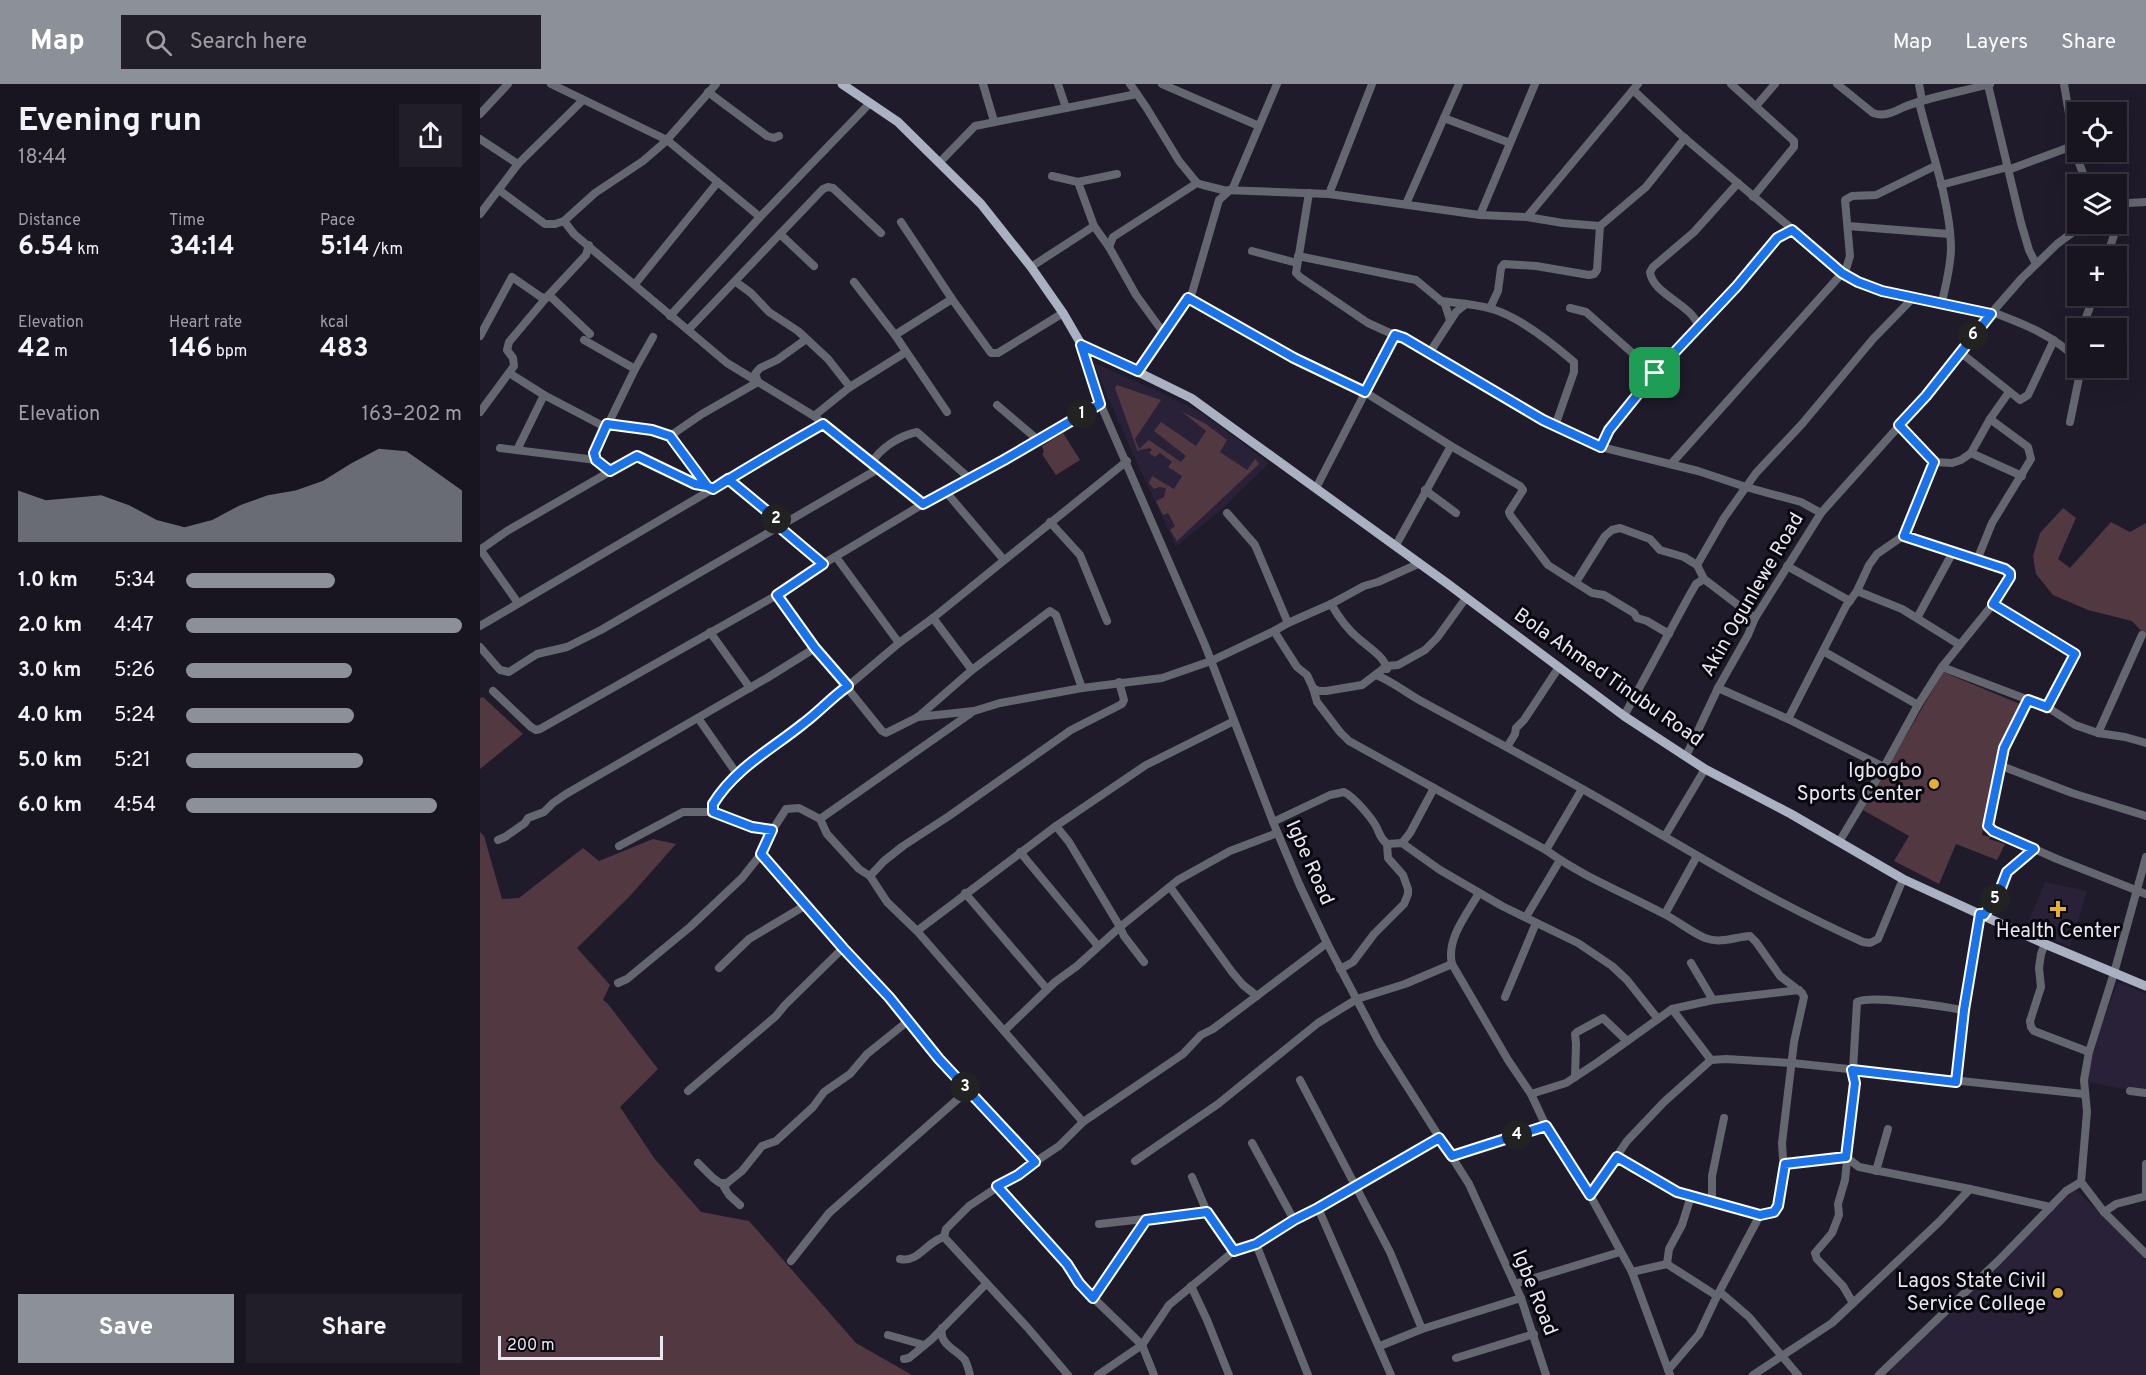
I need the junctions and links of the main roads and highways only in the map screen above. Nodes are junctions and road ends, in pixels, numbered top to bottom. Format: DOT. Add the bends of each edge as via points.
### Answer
graph roads {
  1 [pos="842,84"];
  2 [pos="2146,986"];
  1 -- 2 [label="main road, Bola Ahmed Tinubu Road" via="898,122 981,204 1031,267 1081,345 1198,403 1624,716 1705,769 1903,879"];
}
